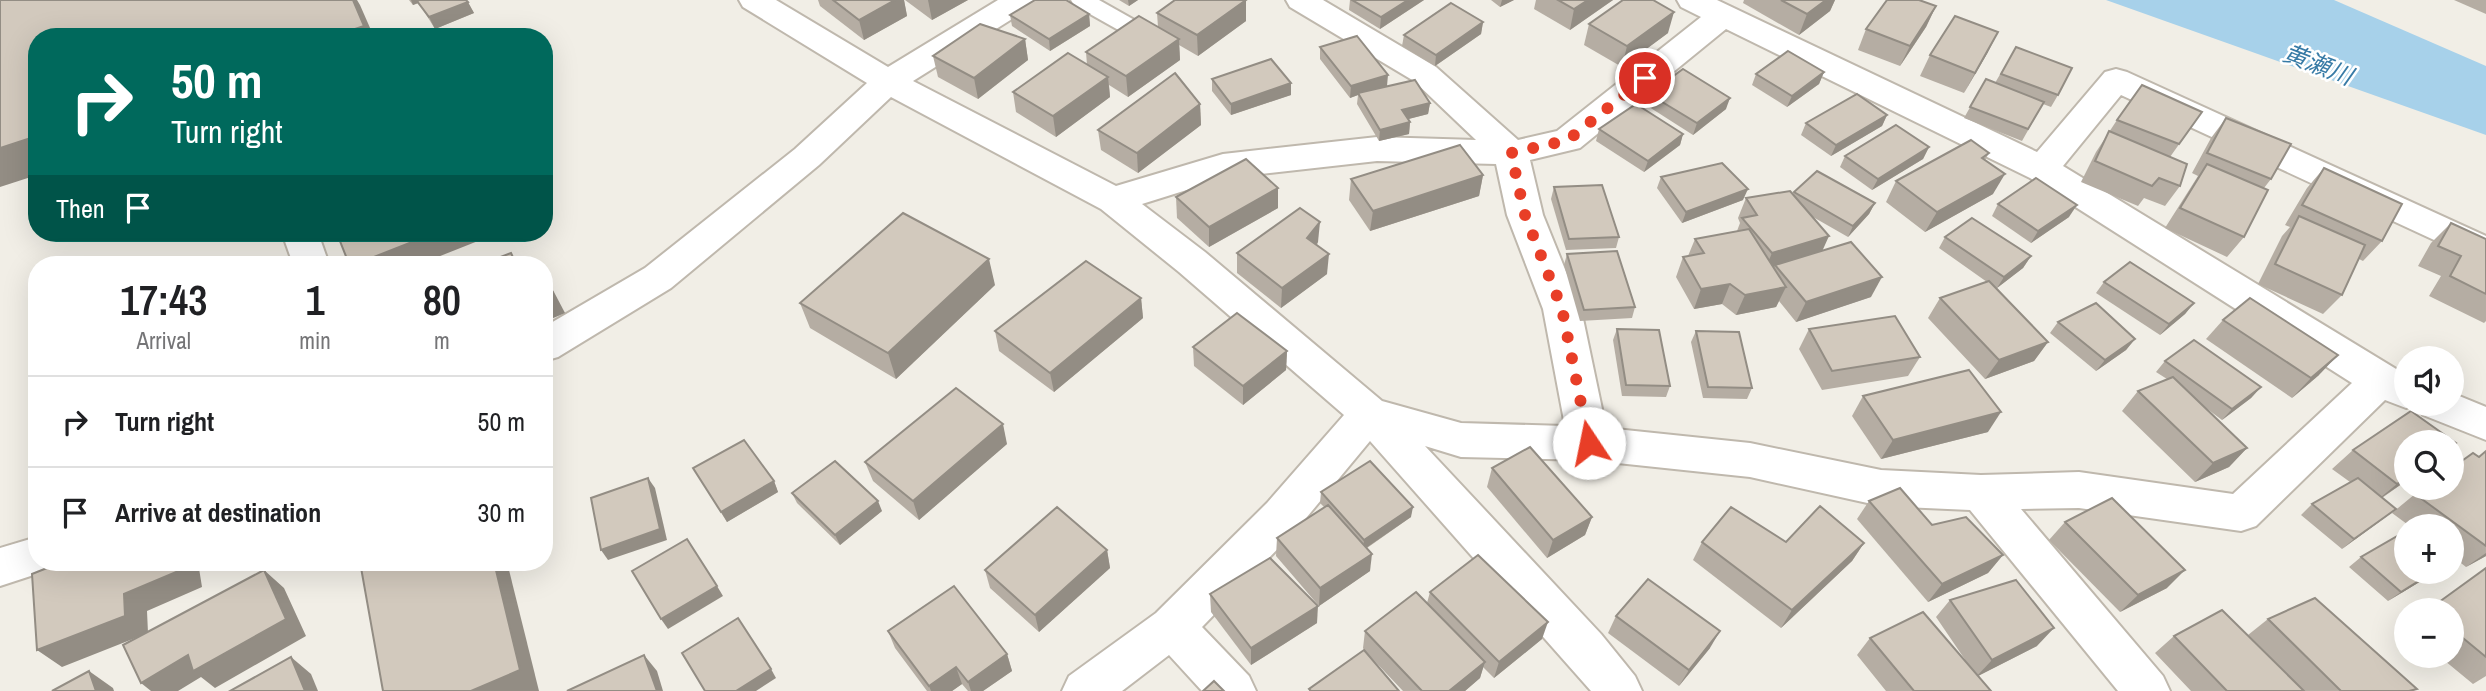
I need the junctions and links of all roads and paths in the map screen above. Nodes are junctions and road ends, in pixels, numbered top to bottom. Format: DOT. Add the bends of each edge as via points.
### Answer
graph roads {
  1 [pos="754,0"];
  2 [pos="1082,0"];
  3 [pos="1301,0"];
  4 [pos="1011,2"];
  5 [pos="1707,8"];
  6 [pos="1130,27"];
  7 [pos="888,82"];
  8 [pos="1511,153"];
  9 [pos="2042,169"];
  10 [pos="1114,200"];
  11 [pos="2486,251"];
  12 [pos="553,341"];
  13 [pos="2393,387"];
  14 [pos="1368,413"];
  15 [pos="2464,415"];
  16 [pos="2486,424"];
  17 [pos="1589,443"];
  18 [pos="1981,493"];
  19 [pos="28,559"];
  20 [pos="0,568"];
  21 [pos="1172,627"];
  22 [pos="1085,691"];
  23 [pos="1233,691"];
  24 [pos="1619,691"];
  25 [pos="2147,691"];
  1 -- 7 [label="street"];
  2 -- 6 [label="lane"];
  3 -- 8 [label="street" via="1425,74"];
  4 -- 7 [label="street"];
  5 -- 8 [label="street" via="1568,140"];
  5 -- 9 [label="street"];
  7 -- 10 [label="street"];
  7 -- 12 [label="street" via="807,157 659,278"];
  8 -- 10 [label="street" via="1377,149 1236,165"];
  8 -- 17 [label="street" via="1525,215 1562,309"];
  9 -- 11 [label="street" via="2116,80"];
  9 -- 13 [label="street"];
  10 -- 14 [label="street"];
  13 -- 18 [label="street" via="2241,513 2078,490"];
  14 -- 17 [label="street" via="1461,440"];
  14 -- 21 [label="street" via="1282,516"];
  14 -- 24 [label="street"];
  15 -- 16 [label="street"];
  17 -- 18 [label="street" via="1750,460 1881,488"];
  18 -- 25 [label="street"];
  19 -- 20 [label="street"];
  21 -- 22 [label="street"];
  21 -- 23 [label="street"];
}
